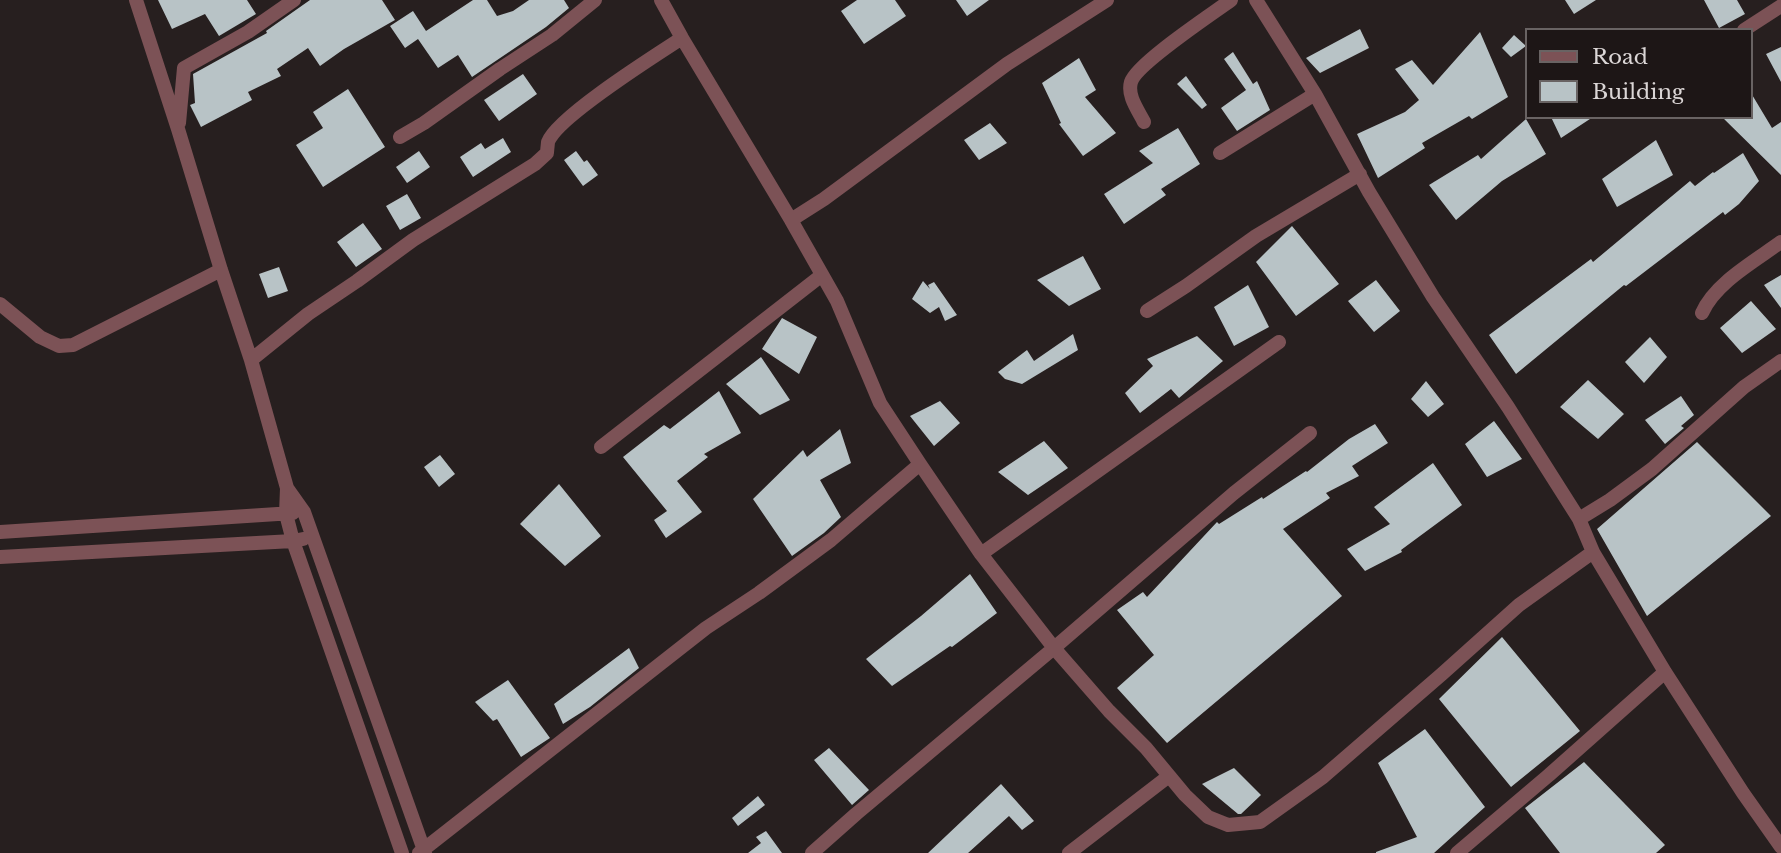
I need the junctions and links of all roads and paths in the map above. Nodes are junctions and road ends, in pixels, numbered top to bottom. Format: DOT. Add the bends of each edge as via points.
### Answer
graph roads {
  1 [pos="136,0"];
  2 [pos="294,0"];
  3 [pos="595,0"];
  4 [pos="661,0"];
  5 [pos="1107,0"];
  6 [pos="1231,0"];
  7 [pos="1256,0"];
  8 [pos="1781,6"];
  9 [pos="1747,28"];
  10 [pos="682,38"];
  11 [pos="1315,94"];
  12 [pos="1144,122"];
  13 [pos="178,129"];
  14 [pos="400,137"];
  15 [pos="1220,153"];
  16 [pos="1360,174"];
  17 [pos="792,220"];
  18 [pos="1781,242"];
  19 [pos="221,270"];
  20 [pos="822,275"];
  21 [pos="0,304"];
  22 [pos="1147,311"];
  23 [pos="1702,313"];
  24 [pos="1279,342"];
  25 [pos="251,360"];
  26 [pos="1781,361"];
  27 [pos="1310,433"];
  28 [pos="601,447"];
  29 [pos="920,464"];
  30 [pos="287,488"];
  31 [pos="304,512"];
  32 [pos="286,514"];
  33 [pos="1579,519"];
  34 [pos="0,532"];
  35 [pos="313,537"];
  36 [pos="293,541"];
  37 [pos="1593,552"];
  38 [pos="981,554"];
  39 [pos="0,557"];
  40 [pos="1054,648"];
  41 [pos="1665,672"];
  42 [pos="1169,776"];
  43 [pos="1781,847"];
  44 [pos="422,852"];
  45 [pos="402,853"];
  46 [pos="812,853"];
  47 [pos="1069,853"];
  48 [pos="1457,853"];
  1 -- 13 [label="street"];
  2 -- 13 [label="street" via="184,68"];
  3 -- 14 [label="street" via="552,35"];
  4 -- 10 [label="street"];
  5 -- 17 [label="street" via="1007,64"];
  6 -- 12 [label="street" via="1137,70 1130,94"];
  7 -- 11 [label="street"];
  8 -- 9 [label="street"];
  10 -- 17 [label="street"];
  10 -- 25 [label="street" via="578,111 555,132 536,164 413,240"];
  11 -- 15 [label="street"];
  11 -- 16 [label="street"];
  13 -- 19 [label="street"];
  16 -- 22 [label="street" via="1256,236"];
  16 -- 33 [label="street" via="1433,296"];
  17 -- 20 [label="street"];
  18 -- 23 [label="street" via="1718,288"];
  19 -- 21 [label="street" via="73,345 59,346 40,337"];
  19 -- 25 [label="street"];
  20 -- 28 [label="street"];
  20 -- 29 [label="street" via="880,402"];
  24 -- 38 [label="street"];
  25 -- 30 [label="street"];
  26 -- 33 [label="street" via="1744,387 1652,469"];
  27 -- 40 [label="street"];
  29 -- 38 [label="street"];
  29 -- 44 [label="street" via="831,540 706,628"];
  30 -- 31 [label="street"];
  30 -- 32 [label="street"];
  31 -- 32 [label="street"];
  31 -- 35 [label="street"];
  32 -- 34 [label="street"];
  32 -- 36 [label="street"];
  33 -- 37 [label="street"];
  35 -- 36 [label="street"];
  35 -- 44 [label="street"];
  36 -- 39 [label="street"];
  36 -- 45 [label="street"];
  37 -- 41 [label="street"];
  37 -- 42 [label="street" via="1519,606 1323,776 1260,822 1227,825 1208,817"];
  38 -- 40 [label="street"];
  40 -- 42 [label="street"];
  40 -- 46 [label="street"];
  41 -- 43 [label="street"];
  41 -- 48 [label="street"];
  42 -- 47 [label="street"];
}
